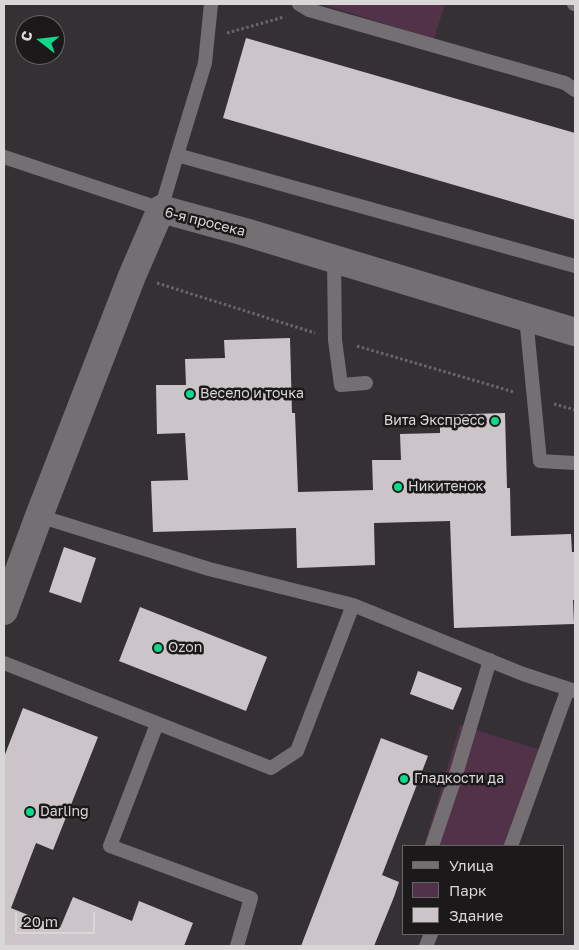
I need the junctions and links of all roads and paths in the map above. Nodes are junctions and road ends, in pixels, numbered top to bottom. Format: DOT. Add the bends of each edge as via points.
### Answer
graph roads {
  1 [pos="211,4"];
  2 [pos="304,7"];
  3 [pos="207,38"];
  4 [pos="572,84"];
  5 [pos="177,155"];
  6 [pos="4,157"];
  7 [pos="161,209"];
  8 [pos="334,258"];
  9 [pos="575,266"];
  10 [pos="526,317"];
  11 [pos="575,332"];
  12 [pos="366,383"];
  13 [pos="575,463"];
  14 [pos="38,516"];
  15 [pos="353,605"];
  16 [pos="4,611"];
  17 [pos="490,660"];
  18 [pos="4,663"];
  19 [pos="572,690"];
  20 [pos="157,724"];
  21 [pos="432,845"];
  22 [pos="511,845"];
  23 [pos="236,946"];
  1 -- 3 [label="lane"];
  2 -- 3 [label="path"];
  2 -- 4 [label="lane"];
  3 -- 5 [label="lane" via="205,63"];
  5 -- 7 [label="lane"];
  5 -- 9 [label="lane"];
  6 -- 7 [label="lane"];
  7 -- 8 [label="street, 6-я просека"];
  7 -- 14 [label="street, 6-я просека"];
  8 -- 10 [label="street, 6-я просека"];
  8 -- 12 [label="lane" via="335,340 341,385"];
  10 -- 11 [label="street, 6-я просека"];
  10 -- 13 [label="lane" via="540,461"];
  14 -- 15 [label="lane" via="210,569"];
  14 -- 16 [label="street, 6-я просека"];
  15 -- 17 [label="lane"];
  15 -- 20 [label="lane" via="297,751 271,768"];
  17 -- 19 [label="lane"];
  17 -- 21 [label="lane"];
  18 -- 20 [label="lane"];
  19 -- 22 [label="lane"];
  20 -- 23 [label="lane" via="110,846 251,898"];
}
